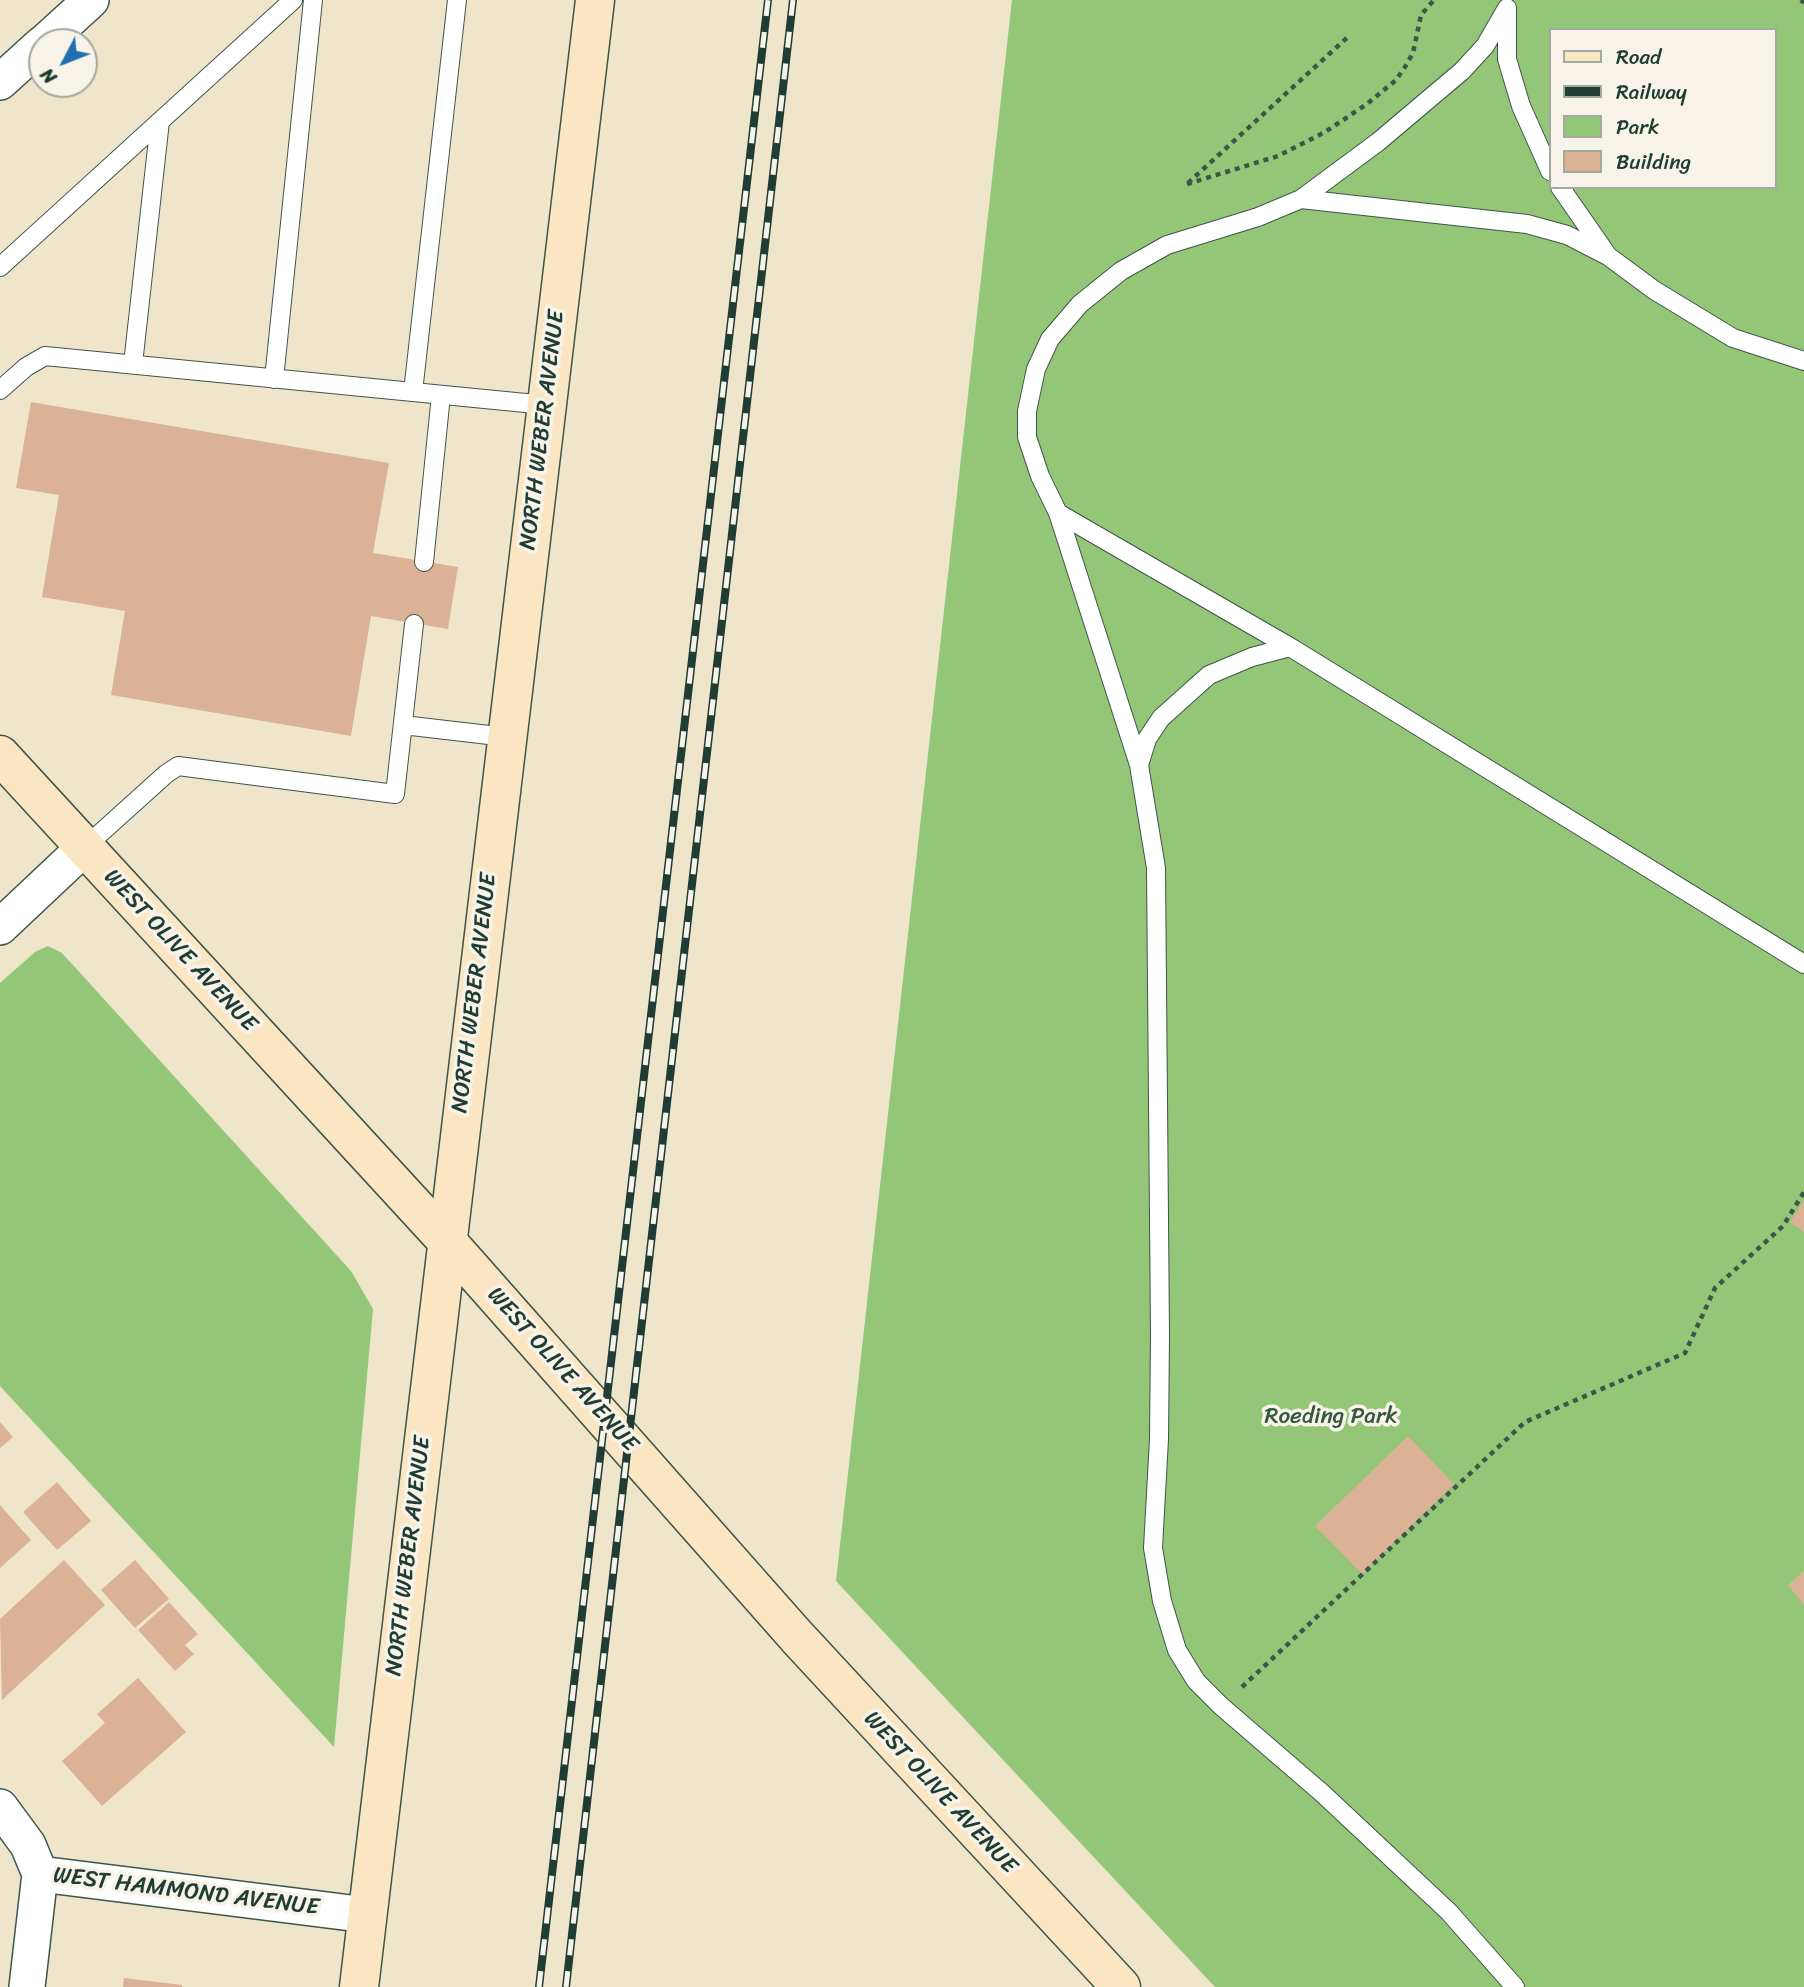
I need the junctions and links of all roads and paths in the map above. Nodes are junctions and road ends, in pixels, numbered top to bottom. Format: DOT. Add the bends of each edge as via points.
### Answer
graph roads {
  1 [pos="91,0"];
  2 [pos="293,0"];
  3 [pos="313,0"];
  4 [pos="457,0"];
  5 [pos="595,0"];
  6 [pos="1434,0"];
  7 [pos="1508,4"];
  8 [pos="60,28"];
  9 [pos="1350,35"];
  10 [pos="28,57"];
  11 [pos="0,82"];
  12 [pos="160,121"];
  13 [pos="1548,167"];
  14 [pos="1561,189"];
  15 [pos="1301,199"];
  16 [pos="1608,256"];
  17 [pos="0,267"];
  18 [pos="1804,361"];
  19 [pos="133,364"];
  20 [pos="274,379"];
  21 [pos="1,388"];
  22 [pos="413,392"];
  23 [pos="441,395"];
  24 [pos="546,405"];
  25 [pos="1058,513"];
  26 [pos="424,562"];
  27 [pos="414,624"];
  28 [pos="1290,647"];
  29 [pos="403,725"];
  30 [pos="506,737"];
  31 [pos="0,755"];
  32 [pos="1139,765"];
  33 [pos="85,848"];
  34 [pos="0,927"];
  35 [pos="1804,964"];
  36 [pos="1804,1192"];
  37 [pos="446,1240"];
  38 [pos="1221,1706"];
  39 [pos="0,1807"];
  40 [pos="40,1874"];
  41 [pos="367,1915"];
  42 [pos="27,1987"];
  43 [pos="359,1987"];
  44 [pos="1121,1987"];
  45 [pos="1515,1987"];
  1 -- 8 [label="street"];
  2 -- 12 [label="lane"];
  3 -- 20 [label="lane"];
  4 -- 22 [label="lane"];
  5 -- 24 [label="street, NORTH WEBER AVENUE"];
  6 -- 9 [label="path" via="1421,15 1413,53 1405,67 1367,104 1278,156 1187,184"];
  7 -- 13 [label="lane" via="1507,59 1521,106"];
  7 -- 15 [label="lane" via="1485,46 1462,71"];
  10 -- 11 [label="street"];
  12 -- 17 [label="lane"];
  12 -- 19 [label="lane"];
  14 -- 16 [label="lane"];
  15 -- 16 [label="lane" via="1527,224 1566,235"];
  15 -- 25 [label="lane" via="1167,245 1121,271 1080,304 1050,338 1034,380 1027,437"];
  16 -- 18 [label="lane" via="1733,338"];
  19 -- 20 [label="lane"];
  19 -- 21 [label="lane" via="45,356"];
  20 -- 22 [label="lane"];
  22 -- 23 [label="lane"];
  23 -- 24 [label="lane"];
  23 -- 26 [label="lane"];
  24 -- 30 [label="street, NORTH WEBER AVENUE"];
  25 -- 28 [label="lane"];
  25 -- 32 [label="lane"];
  27 -- 29 [label="lane"];
  28 -- 32 [label="lane" via="1209,675 1161,718 1147,739"];
  28 -- 35 [label="lane"];
  29 -- 30 [label="lane"];
  29 -- 33 [label="lane" via="395,794 178,766"];
  30 -- 37 [label="street, NORTH WEBER AVENUE"];
  31 -- 33 [label="street, WEST OLIVE AVENUE"];
  32 -- 38 [label="lane" via="1156,868 1159,992 1159,1439 1153,1548 1177,1650 1196,1681"];
  33 -- 34 [label="street"];
  33 -- 37 [label="street, WEST OLIVE AVENUE"];
  36 -- 38 [label="path" via="1783,1226 1715,1288 1685,1353 1525,1422"];
  37 -- 41 [label="street, NORTH WEBER AVENUE"];
  37 -- 44 [label="street, WEST OLIVE AVENUE" via="797,1637"];
  38 -- 45 [label="lane" via="1449,1912"];
  39 -- 40 [label="street, WEST HAMMOND AVENUE" via="29,1844"];
  40 -- 41 [label="street, WEST HAMMOND AVENUE"];
  40 -- 42 [label="street"];
  41 -- 43 [label="street, NORTH WEBER AVENUE"];
}
